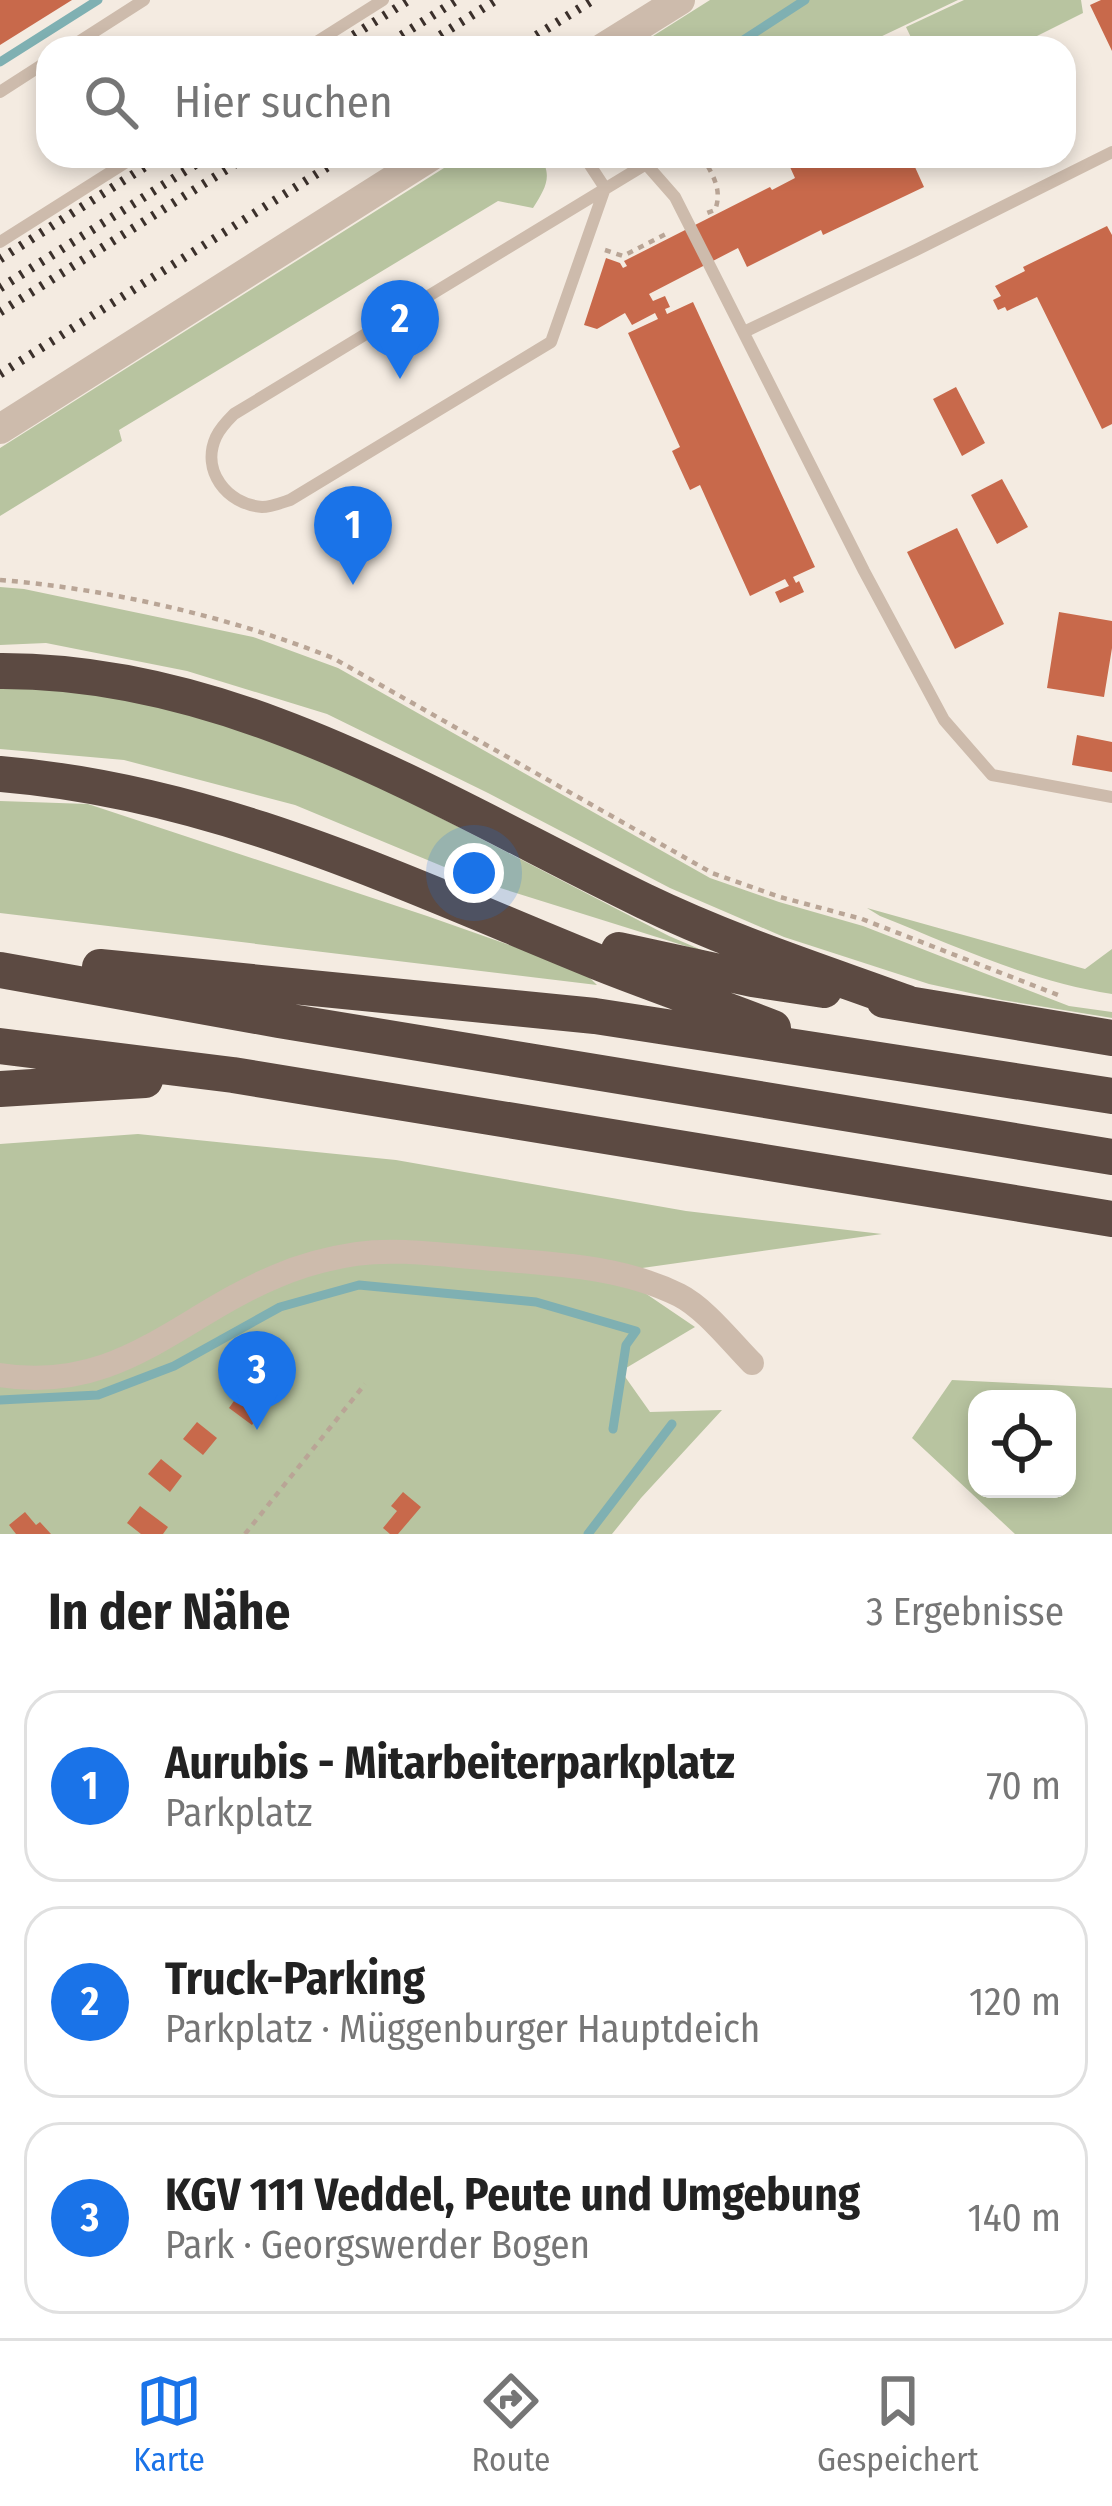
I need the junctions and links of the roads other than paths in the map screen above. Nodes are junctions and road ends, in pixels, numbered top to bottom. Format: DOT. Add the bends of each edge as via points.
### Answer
graph roads {
  1 [pos="144,0"];
  2 [pos="383,0"];
  3 [pos="680,0"];
  4 [pos="87,36"];
  5 [pos="326,36"];
  6 [pos="622,36"];
  7 [pos="36,69"];
  8 [pos="0,92"];
  9 [pos="1112,152"];
  10 [pos="117,168"];
  11 [pos="412,168"];
  12 [pos="592,168"];
  13 [pos="635,168"];
  14 [pos="654,168"];
  15 [pos="604,188"];
  16 [pos="0,242"];
  17 [pos="744,332"];
  18 [pos="0,429"];
  19 [pos="0,671"];
  20 [pos="0,774"];
  21 [pos="1112,796"];
  22 [pos="449,899"];
  23 [pos="0,966"];
  24 [pos="907,1004"];
  25 [pos="1112,1038"];
  26 [pos="0,1046"];
  27 [pos="832,1051"];
  28 [pos="233,1075"];
  29 [pos="0,1089"];
  30 [pos="1112,1096"];
  31 [pos="1112,1157"];
  32 [pos="1112,1219"];
  33 [pos="752,1364"];
  34 [pos="0,1375"];
  1 -- 4 [label="lane"];
  2 -- 5 [label="lane"];
  3 -- 6 [label="street"];
  7 -- 8 [label="lane"];
  9 -- 17 [label="lane"];
  10 -- 16 [label="lane"];
  11 -- 18 [label="street"];
  12 -- 15 [label="lane"];
  13 -- 15 [label="lane"];
  14 -- 17 [label="lane"];
  15 -- 15 [label="lane" via="234,414 211,451 224,490 265,508 290,500 551,342"];
  17 -- 21 [label="lane" via="944,720 992,775"];
  19 -- 24 [label="highway" via="93,679 245,713 402,778 709,932"];
  20 -- 22 [label="highway" via="130,794 266,829"];
  22 -- 24 [label="highway" via="641,955"];
  22 -- 27 [label="highway"];
  23 -- 27 [label="highway" via="117,967 595,1016"];
  23 -- 31 [label="highway"];
  24 -- 25 [label="highway"];
  26 -- 28 [label="highway"];
  27 -- 30 [label="highway"];
  28 -- 29 [label="highway"];
  28 -- 32 [label="highway"];
  33 -- 34 [label="street" via="685,1298 633,1276 418,1252 359,1254 275,1276 129,1358 78,1375"];
}
